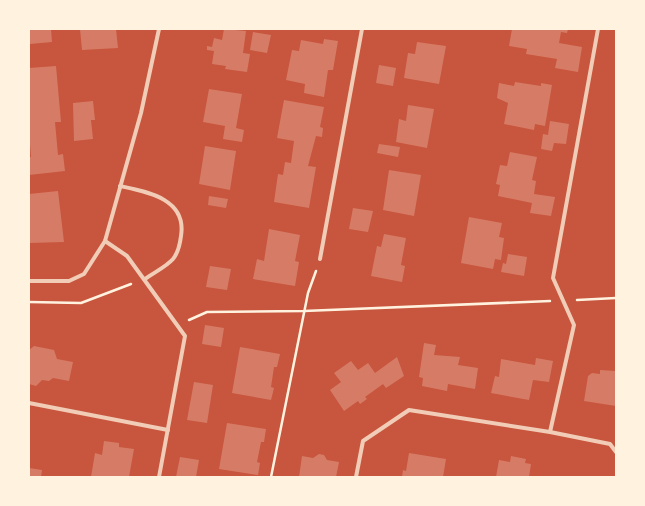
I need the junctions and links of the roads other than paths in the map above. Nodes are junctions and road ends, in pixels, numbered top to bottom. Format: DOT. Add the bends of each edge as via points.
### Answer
graph roads {
  1 [pos="158,29"];
  2 [pos="362,29"];
  3 [pos="598,29"];
  4 [pos="120,186"];
  5 [pos="105,241"];
  6 [pos="320,259"];
  7 [pos="144,279"];
  8 [pos="29,282"];
  9 [pos="29,403"];
  10 [pos="168,430"];
  11 [pos="550,432"];
  12 [pos="616,452"];
  13 [pos="160,477"];
  14 [pos="356,477"];
  1 -- 4 [label="street" via="141,113"];
  2 -- 6 [label="street"];
  3 -- 11 [label="street" via="553,278 574,325"];
  4 -- 5 [label="street"];
  4 -- 7 [label="street" via="154,194 174,207 183,226 180,246 172,259"];
  5 -- 7 [label="street" via="127,256"];
  5 -- 8 [label="street" via="84,274 69,281"];
  7 -- 10 [label="street" via="185,336"];
  9 -- 10 [label="street"];
  10 -- 13 [label="street"];
  11 -- 12 [label="street" via="610,444"];
  11 -- 14 [label="street" via="409,410 363,441"];
}
